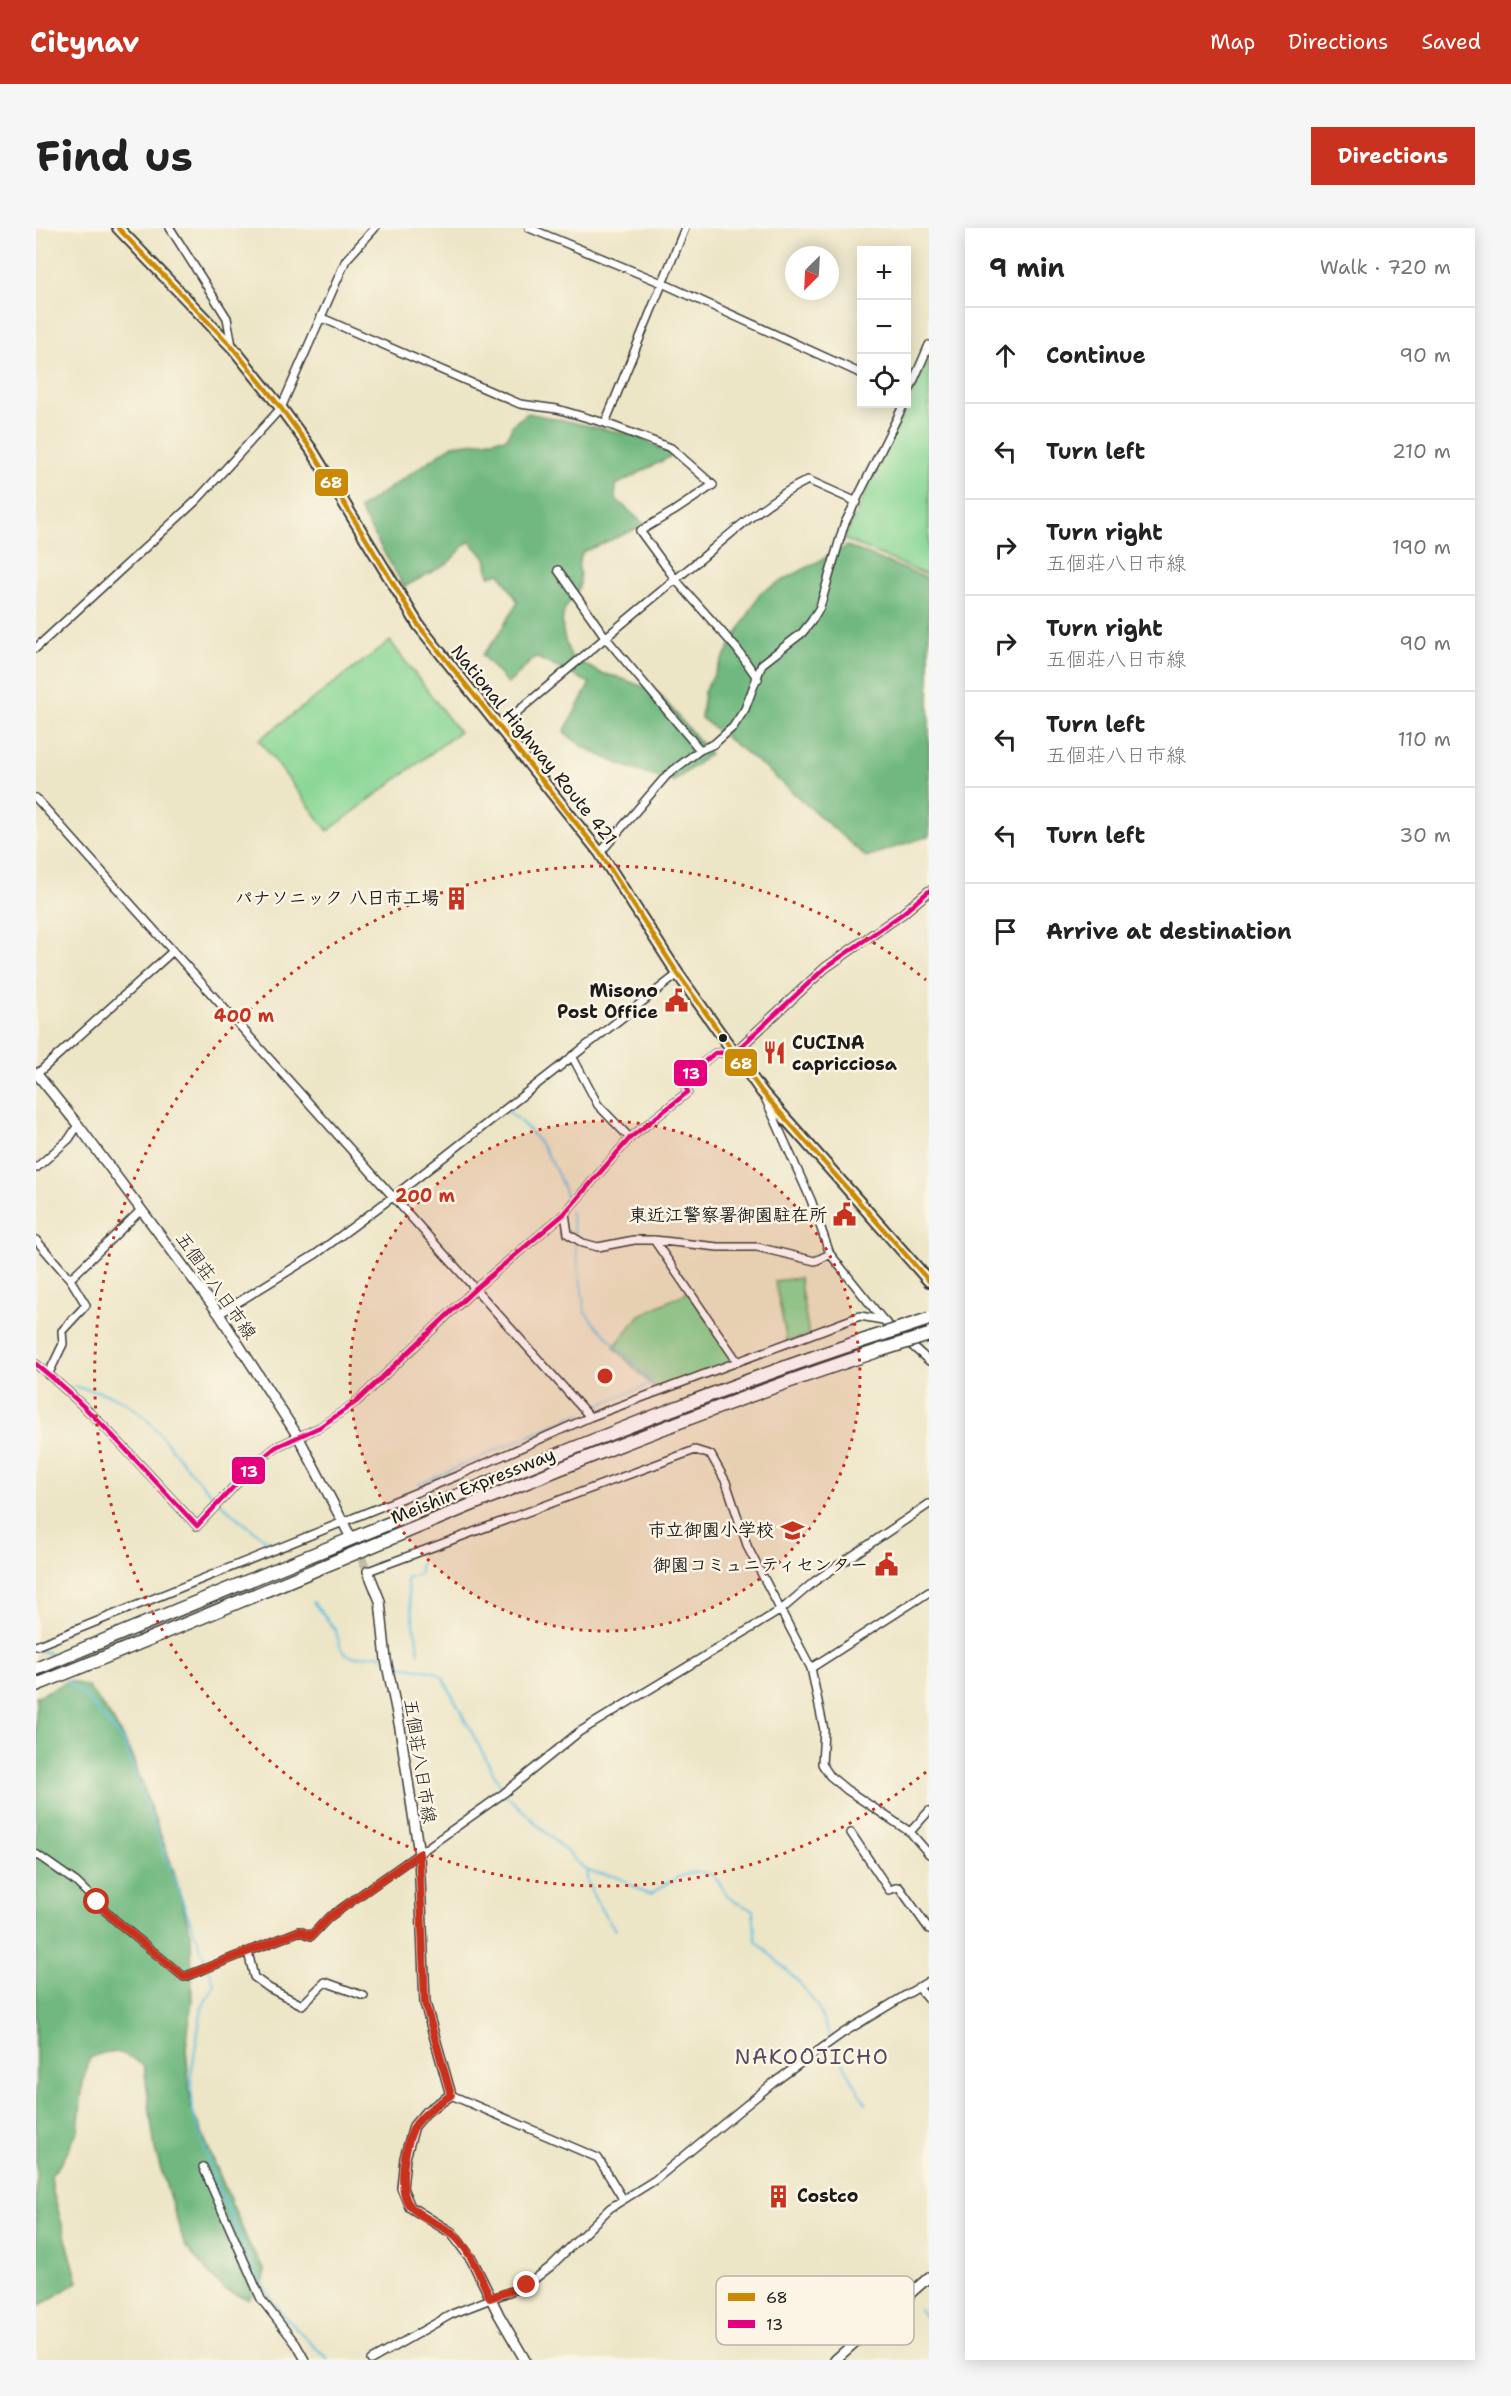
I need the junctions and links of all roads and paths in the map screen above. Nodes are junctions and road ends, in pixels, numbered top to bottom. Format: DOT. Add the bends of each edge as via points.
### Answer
graph roads {
  1 [pos="118,228"];
  2 [pos="170,228"];
  3 [pos="375,228"];
  4 [pos="529,228"];
  5 [pos="685,228"];
  6 [pos="662,283"];
  7 [pos="322,318"];
  8 [pos="929,345"];
  9 [pos="233,348"];
  10 [pos="857,372"];
  11 [pos="911,387"];
  12 [pos="280,408"];
  13 [pos="902,408"];
  14 [pos="605,423"];
  15 [pos="856,502"];
  16 [pos="558,570"];
  17 [pos="675,579"];
  18 [pos="606,638"];
  19 [pos="36,648"];
  20 [pos="758,679"];
  21 [pos="499,728"];
  22 [pos="700,750"];
  23 [pos="36,798"];
  24 [pos="600,853"];
  25 [pos="929,891"];
  26 [pos="173,951"];
  27 [pos="678,974"];
  28 [pos="735,1052"];
  29 [pos="572,1056"];
  30 [pos="36,1073"];
  31 [pos="762,1092"];
  32 [pos="78,1125"];
  33 [pos="630,1138"];
  34 [pos="36,1167"];
  35 [pos="394,1196"];
  36 [pos="141,1210"];
  37 [pos="565,1213"];
  38 [pos="36,1240"];
  39 [pos="654,1240"];
  40 [pos="830,1254"];
  41 [pos="70,1279"];
  42 [pos="929,1281"];
  43 [pos="476,1288"];
  44 [pos="219,1314"];
  45 [pos="929,1319"];
  46 [pos="883,1320"];
  47 [pos="929,1335"];
  48 [pos="929,1360"];
  49 [pos="737,1361"];
  50 [pos="36,1364"];
  51 [pos="48,1374"];
  52 [pos="590,1417"];
  53 [pos="299,1438"];
  54 [pos="929,1504"];
  55 [pos="342,1521"];
  56 [pos="348,1532"];
  57 [pos="368,1571"];
  58 [pos="929,1592"];
  59 [pos="781,1610"];
  60 [pos="37,1645"];
  61 [pos="811,1668"];
  62 [pos="36,1669"];
  63 [pos="36,1685"];
  64 [pos="929,1811"];
  65 [pos="910,1832"];
  66 [pos="851,1833"];
  67 [pos="36,1854"];
  68 [pos="419,1854"];
  69 [pos="929,1854"];
  70 [pos="929,1929"];
  71 [pos="248,1952"];
  72 [pos="929,1981"];
  73 [pos="918,1987"];
  74 [pos="364,1996"];
  75 [pos="929,2000"];
  76 [pos="451,2095"];
  77 [pos="203,2167"];
  78 [pos="623,2199"];
  79 [pos="929,2277"];
  80 [pos="914,2290"];
  81 [pos="490,2298"];
  82 [pos="851,2345"];
  83 [pos="305,2360"];
  84 [pos="371,2360"];
  85 [pos="525,2360"];
  86 [pos="834,2360"];
  1 -- 9 [label="highway, National Highway Route 421"];
  2 -- 9 [label="street" via="227,318"];
  3 -- 7 [label="street" via="346,260"];
  4 -- 6 [label="street"];
  5 -- 6 [label="street"];
  6 -- 10 [label="street"];
  6 -- 14 [label="street"];
  7 -- 12 [label="street"];
  7 -- 14 [label="street" via="520,404"];
  8 -- 11 [label="street"];
  9 -- 12 [label="highway, National Highway Route 421"];
  12 -- 19 [label="street" via="197,500"];
  12 -- 21 [label="highway, National Highway Route 421" via="311,449 419,627"];
  13 -- 15 [label="street"];
  14 -- 17 [label="street" via="671,448 713,484 640,531"];
  15 -- 17 [label="street" via="808,480 746,522"];
  15 -- 20 [label="street" via="844,525 820,607 802,633 762,664"];
  16 -- 18 [label="street"];
  17 -- 18 [label="street"];
  17 -- 20 [label="street" via="737,649"];
  18 -- 21 [label="street"];
  18 -- 22 [label="street"];
  20 -- 22 [label="street" via="733,728"];
  21 -- 24 [label="highway, National Highway Route 421"];
  22 -- 24 [label="street" via="667,775"];
  23 -- 26 [label="street"];
  24 -- 27 [label="highway, National Highway Route 421"];
  25 -- 28 [label="street" via="825,968"];
  26 -- 30 [label="street"];
  26 -- 35 [label="street"];
  27 -- 28 [label="highway, National Highway Route 421"];
  27 -- 29 [label="street"];
  28 -- 31 [label="highway, National Highway Route 421"];
  28 -- 33 [label="street" via="715,1053 682,1080 688,1092"];
  29 -- 33 [label="street" via="598,1105"];
  29 -- 35 [label="street"];
  30 -- 32 [label="main road, 五個荘八日市線"];
  31 -- 40 [label="street" via="811,1200"];
  31 -- 42 [label="highway, National Highway Route 421"];
  32 -- 34 [label="street" via="69,1139"];
  32 -- 36 [label="main road, 五個荘八日市線"];
  33 -- 37 [label="street"];
  35 -- 43 [label="street"];
  35 -- 44 [label="street" via="316,1254"];
  36 -- 41 [label="street"];
  36 -- 44 [label="main road, 五個荘八日市線"];
  37 -- 39 [label="street" via="567,1234 583,1243 598,1247"];
  37 -- 43 [label="street"];
  38 -- 41 [label="street"];
  39 -- 40 [label="street" via="757,1247 815,1261"];
  39 -- 49 [label="street"];
  40 -- 46 [label="street"];
  41 -- 51 [label="street" via="86,1305 62,1331 63,1344"];
  43 -- 52 [label="street"];
  43 -- 53 [label="street" via="356,1402"];
  44 -- 53 [label="main road, 五個荘八日市線"];
  45 -- 62 [label="highway, Meishin Expressway, bridge" via="806,1359 667,1411"];
  46 -- 48 [label="street"];
  46 -- 49 [label="street" via="860,1316"];
  47 -- 63 [label="highway, Meishin Expressway, bridge" via="811,1373 629,1443"];
  49 -- 52 [label="street"];
  50 -- 51 [label="street"];
  51 -- 53 [label="street" via="197,1526 253,1466 276,1447"];
  52 -- 55 [label="street"];
  53 -- 55 [label="main road, 五個荘八日市線"];
  54 -- 59 [label="street" via="815,1581"];
  55 -- 56 [label="main road, 五個荘八日市線"];
  55 -- 60 [label="street"];
  57 -- 59 [label="street" via="695,1450 711,1455 726,1482 748,1548"];
  57 -- 68 [label="main road, 五個荘八日市線" via="380,1601 386,1663"];
  58 -- 61 [label="street"];
  59 -- 61 [label="street"];
  59 -- 68 [label="street" via="579,1732 504,1793"];
  61 -- 65 [label="street" via="824,1730 822,1764 847,1790"];
  64 -- 65 [label="street"];
  65 -- 69 [label="street"];
  66 -- 70 [label="street" via="889,1890 899,1887"];
  67 -- 71 [label="street" via="76,1882 184,1977"];
  68 -- 71 [label="street" via="328,1918 311,1936 300,1931"];
  68 -- 76 [label="main road, 五個荘八日市線" via="425,2003"];
  71 -- 74 [label="street" via="254,1977 302,2005 325,1982"];
  72 -- 73 [label="street"];
  73 -- 75 [label="street"];
  73 -- 78 [label="street" via="773,2083 655,2180"];
  76 -- 78 [label="street" via="598,2158"];
  76 -- 81 [label="main road" via="426,2112 414,2126 402,2187 410,2207 452,2233 472,2260"];
  77 -- 83 [label="street" via="261,2299"];
  78 -- 81 [label="street" via="537,2278"];
  79 -- 80 [label="main road"];
  81 -- 84 [label="street" via="452,2314"];
  81 -- 85 [label="main road"];
  82 -- 86 [label="main road"];
}
